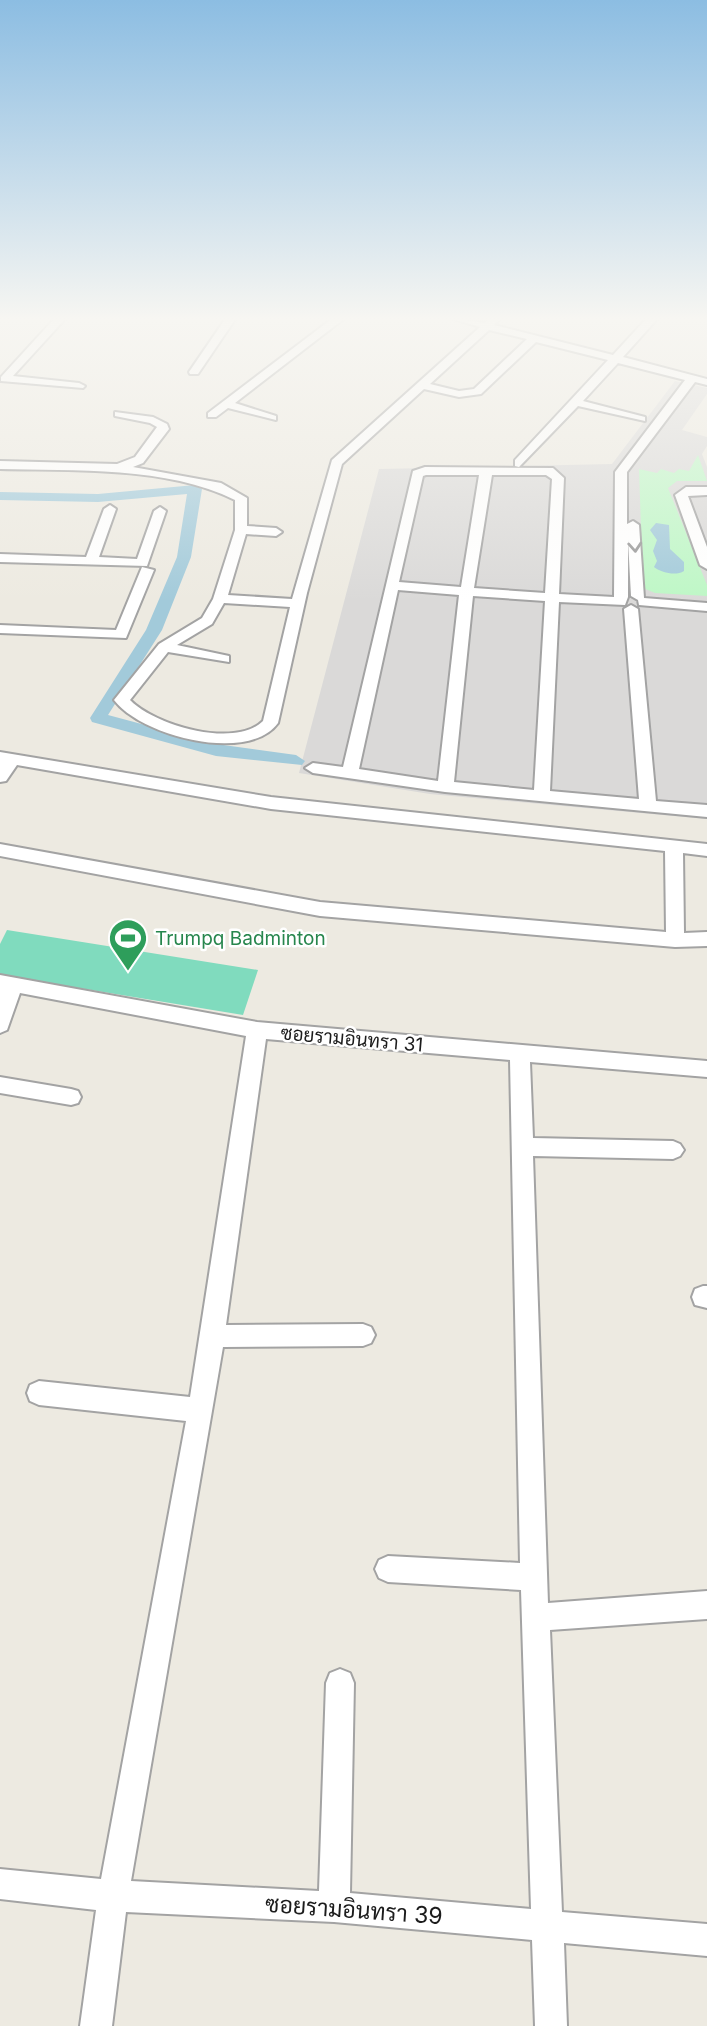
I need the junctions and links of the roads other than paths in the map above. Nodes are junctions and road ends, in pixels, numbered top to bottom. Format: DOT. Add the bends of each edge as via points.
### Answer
graph roads {
  1 [pos="215,413"];
  2 [pos="254,413"];
  3 [pos="391,413"];
  4 [pos="565,413"];
  5 [pos="616,413"];
  6 [pos="676,413"];
  7 [pos="119,414"];
  8 [pos="212,415"];
  9 [pos="272,418"];
  10 [pos="641,419"];
  11 [pos="519,463"];
  12 [pos="0,465"];
  13 [pos="119,468"];
  14 [pos="486,471"];
  15 [pos="707,491"];
  16 [pos="110,509"];
  17 [pos="160,511"];
  18 [pos="241,530"];
  19 [pos="276,532"];
  20 [pos="0,558"];
  21 [pos="91,562"];
  22 [pos="707,565"];
  23 [pos="147,570"];
  24 [pos="393,586"];
  25 [pos="467,589"];
  26 [pos="551,595"];
  27 [pos="299,598"];
  28 [pos="220,599"];
  29 [pos="630,601"];
  30 [pos="707,607"];
  31 [pos="0,629"];
  32 [pos="164,647"];
  33 [pos="224,659"];
  34 [pos="6,758"];
  35 [pos="313,768"];
  36 [pos="350,772"];
  37 [pos="0,777"];
  38 [pos="445,787"];
  39 [pos="541,795"];
  40 [pos="648,807"];
  41 [pos="707,811"];
  42 [pos="674,847"];
  43 [pos="0,850"];
  44 [pos="707,850"];
  45 [pos="707,939"];
  46 [pos="675,940"];
  47 [pos="7,983"];
  48 [pos="0,1025"];
  49 [pos="257,1030"];
  50 [pos="520,1054"];
  51 [pos="707,1069"];
  52 [pos="0,1085"];
  53 [pos="71,1097"];
  54 [pos="523,1147"];
  55 [pos="673,1150"];
  56 [pos="363,1335"];
  57 [pos="213,1336"];
  58 [pos="39,1393"];
  59 [pos="199,1410"];
  60 [pos="388,1569"];
  61 [pos="534,1577"];
  62 [pos="707,1605"];
  63 [pos="535,1618"];
  64 [pos="340,1683"];
  65 [pos="0,1884"];
  66 [pos="113,1896"];
  67 [pos="334,1907"];
  68 [pos="547,1926"];
  69 [pos="707,1940"];
  70 [pos="96,2026"];
  71 [pos="551,2026"];
  1 -- 8 [label="street"];
  2 -- 9 [label="street"];
  3 -- 27 [label="street" via="335,463"];
  4 -- 11 [label="street"];
  5 -- 10 [label="street"];
  6 -- 29 [label="street" via="632,470"];
  7 -- 13 [label="street" via="153,420 163,429 139,460"];
  12 -- 13 [label="street"];
  13 -- 18 [label="street" via="207,483 237,494 241,498"];
  14 -- 24 [label="street" via="417,474"];
  14 -- 25 [label="street"];
  14 -- 26 [label="street" via="556,473"];
  15 -- 22 [label="street" via="681,495"];
  16 -- 21 [label="street"];
  17 -- 21 [label="street" via="142,563"];
  18 -- 19 [label="street"];
  18 -- 28 [label="street"];
  20 -- 21 [label="street"];
  23 -- 31 [label="street" via="121,635"];
  24 -- 25 [label="street"];
  24 -- 36 [label="street"];
  25 -- 26 [label="street"];
  25 -- 38 [label="street"];
  26 -- 29 [label="street"];
  26 -- 39 [label="street"];
  27 -- 28 [label="street"];
  27 -- 32 [label="street" via="270,723 259,737 203,736 156,724 126,707 122,700"];
  28 -- 32 [label="street" via="207,621"];
  29 -- 30 [label="street"];
  29 -- 40 [label="street"];
  32 -- 33 [label="street"];
  34 -- 37 [label="street"];
  34 -- 42 [label="street" via="271,803"];
  35 -- 36 [label="street"];
  36 -- 38 [label="street"];
  38 -- 39 [label="street"];
  39 -- 40 [label="street"];
  40 -- 41 [label="street"];
  42 -- 44 [label="street"];
  42 -- 46 [label="street"];
  43 -- 46 [label="street" via="320,909"];
  45 -- 46 [label="street"];
  47 -- 48 [label="street"];
  47 -- 49 [label="street, ซอยรามอินทรา 31"];
  49 -- 50 [label="street, ซอยรามอินทรา 31"];
  49 -- 57 [label="street"];
  50 -- 51 [label="street, ซอยรามอินทรา 31"];
  50 -- 54 [label="street"];
  52 -- 53 [label="street"];
  54 -- 55 [label="street"];
  54 -- 61 [label="street"];
  56 -- 57 [label="street"];
  57 -- 59 [label="street"];
  58 -- 59 [label="street"];
  59 -- 66 [label="street"];
  60 -- 61 [label="street"];
  61 -- 63 [label="street"];
  62 -- 63 [label="street"];
  63 -- 68 [label="street"];
  64 -- 67 [label="street"];
  65 -- 66 [label="street, ซอยรามอินทรา 39"];
  66 -- 67 [label="street, ซอยรามอินทรา 39"];
  66 -- 70 [label="street"];
  67 -- 68 [label="street, ซอยรามอินทรา 39"];
  68 -- 69 [label="street, ซอยรามอินทรา 39"];
  68 -- 71 [label="street"];
}
